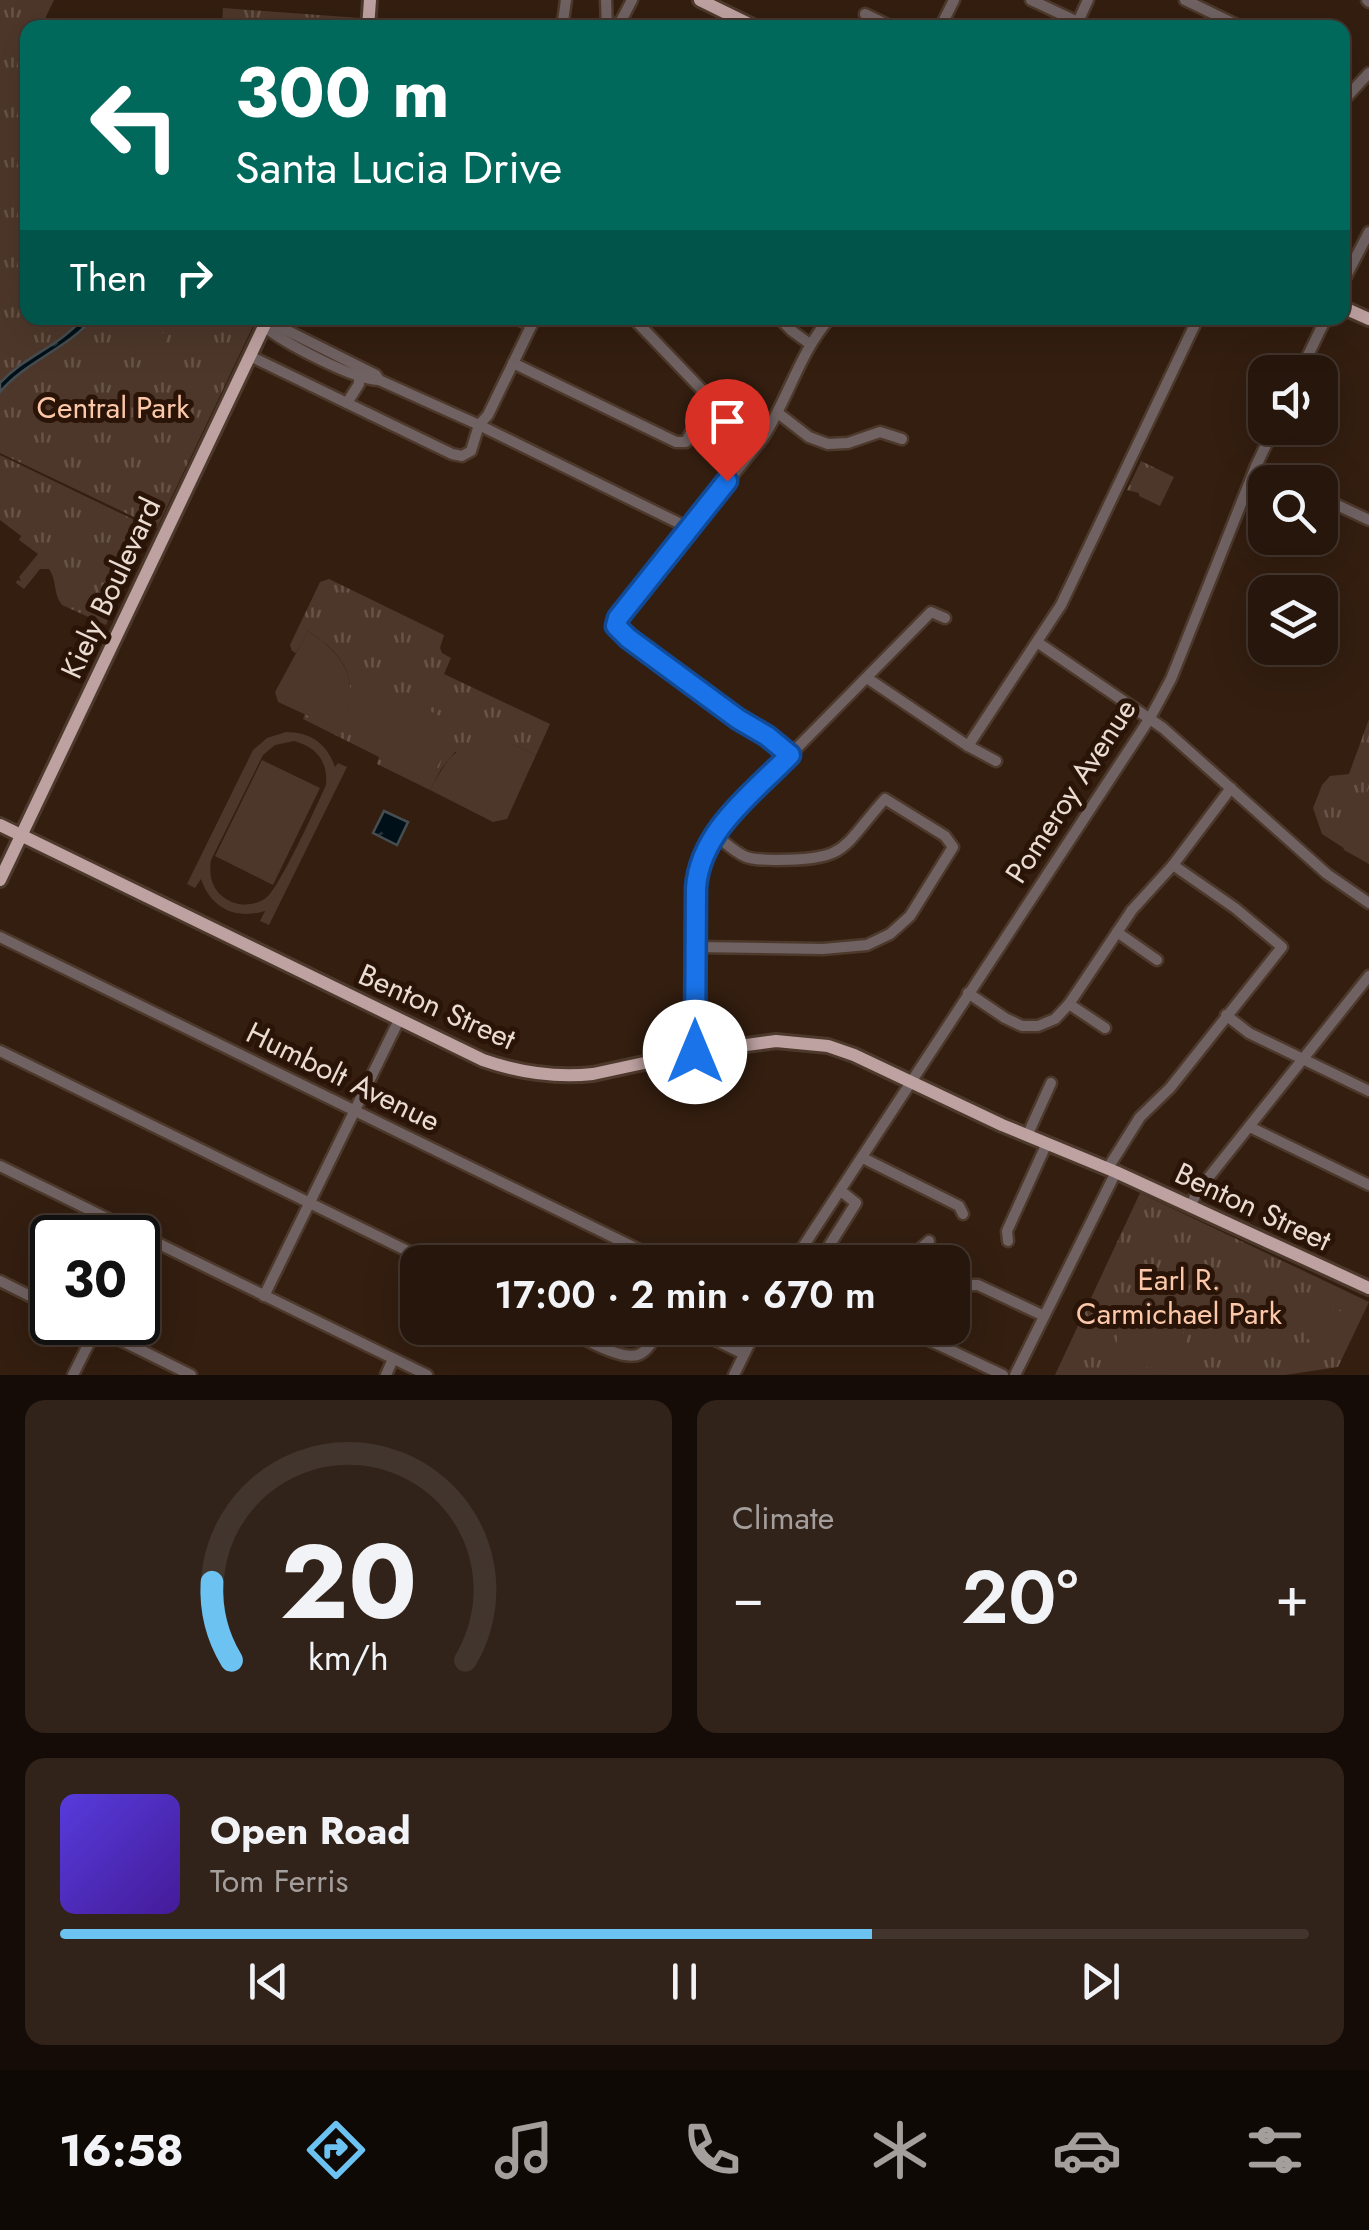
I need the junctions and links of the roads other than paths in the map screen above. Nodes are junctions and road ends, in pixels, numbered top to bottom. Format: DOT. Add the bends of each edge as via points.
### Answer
graph roads {
  1 [pos="700,0"];
  2 [pos="1031,0"];
  3 [pos="1185,0"];
  4 [pos="864,14"];
  5 [pos="741,20"];
  6 [pos="877,20"];
  7 [pos="1067,20"];
  8 [pos="1227,20"];
  9 [pos="1369,73"];
  10 [pos="1350,90"];
  11 [pos="1369,232"];
  12 [pos="1366,246"];
  13 [pos="1350,271"];
  14 [pos="265,325"];
  15 [pos="274,325"];
  16 [pos="531,325"];
  17 [pos="640,325"];
  18 [pos="786,325"];
  19 [pos="825,325"];
  20 [pos="1195,325"];
  21 [pos="1323,325"];
  22 [pos="810,344"];
  23 [pos="1308,355"];
  24 [pos="250,356"];
  25 [pos="513,363"];
  26 [pos="356,371"];
  27 [pos="349,398"];
  28 [pos="778,414"];
  29 [pos="479,425"];
  30 [pos="902,440"];
  31 [pos="1248,486"];
  32 [pos="1338,505"];
  33 [pos="1369,520"];
  34 [pos="689,528"];
  35 [pos="945,618"];
  36 [pos="1037,642"];
  37 [pos="866,678"];
  38 [pos="1150,718"];
  39 [pos="968,746"];
  40 [pos="790,755"];
  41 [pos="996,761"];
  42 [pos="1231,788"];
  43 [pos="0,825"];
  44 [pos="714,835"];
  45 [pos="21,836"];
  46 [pos="1173,865"];
  47 [pos="0,880"];
  48 [pos="1369,903"];
  49 [pos="1118,932"];
  50 [pos="0,937"];
  51 [pos="696,946"];
  52 [pos="1158,960"];
  53 [pos="1369,976"];
  54 [pos="968,993"];
  55 [pos="1363,993"];
  56 [pos="1069,1004"];
  57 [pos="1226,1016"];
  58 [pos="399,1020"];
  59 [pos="1104,1028"];
  60 [pos="0,1051"];
  61 [pos="695,1052"];
  62 [pos="1304,1060"];
  63 [pos="911,1082"];
  64 [pos="1052,1084"];
  65 [pos="1369,1091"];
  66 [pos="354,1110"];
  67 [pos="1250,1127"];
  68 [pos="1027,1136"];
  69 [pos="1047,1143"];
  70 [pos="863,1158"];
  71 [pos="0,1166"];
  72 [pos="1112,1170"];
  73 [pos="1369,1185"];
  74 [pos="841,1190"];
  75 [pos="309,1204"];
  76 [pos="1191,1206"];
  77 [pos="963,1214"];
  78 [pos="93,1215"];
  79 [pos="929,1241"];
  80 [pos="1008,1241"];
  81 [pos="629,1245"];
  82 [pos="804,1245"];
  83 [pos="829,1245"];
  84 [pos="924,1245"];
  85 [pos="400,1248"];
  86 [pos="160,1249"];
  87 [pos="0,1281"];
  88 [pos="970,1286"];
  89 [pos="1369,1288"];
  90 [pos="30,1296"];
  91 [pos="264,1296"];
  92 [pos="1044,1316"];
  93 [pos="88,1345"];
  94 [pos="134,1345"];
  95 [pos="599,1345"];
  96 [pos="649,1345"];
  97 [pos="725,1345"];
  98 [pos="748,1345"];
  99 [pos="939,1345"];
  100 [pos="744,1354"];
  101 [pos="394,1358"];
  102 [pos="73,1375"];
  103 [pos="191,1375"];
  104 [pos="386,1375"];
  105 [pos="426,1375"];
  106 [pos="734,1375"];
  107 [pos="1003,1375"];
  108 [pos="1015,1375"];
  1 -- 5 [label="main road"];
  2 -- 7 [label="street"];
  3 -- 8 [label="street"];
  4 -- 6 [label="street"];
  9 -- 10 [label="street"];
  11 -- 12 [label="street"];
  12 -- 13 [label="street"];
  14 -- 24 [label="main road, Kiely Boulevard"];
  15 -- 26 [label="street"];
  16 -- 25 [label="street"];
  17 -- 25 [label="street" via="704,392 705,405 682,443"];
  18 -- 22 [label="street"];
  19 -- 22 [label="street"];
  20 -- 36 [label="street" via="1066,596"];
  21 -- 23 [label="street"];
  22 -- 28 [label="street"];
  24 -- 27 [label="street"];
  24 -- 45 [label="main road, Kiely Boulevard"];
  25 -- 29 [label="street"];
  26 -- 27 [label="street"];
  26 -- 29 [label="street" via="376,374"];
  27 -- 29 [label="street" via="452,454 471,451"];
  28 -- 30 [label="street" via="828,444 880,432"];
  28 -- 34 [label="street"];
  29 -- 34 [label="street"];
  31 -- 38 [label="street, Pomeroy Avenue"];
  32 -- 33 [label="street"];
  34 -- 40 [label="street" via="616,626"];
  35 -- 37 [label="street" via="931,612"];
  36 -- 38 [label="street"];
  36 -- 39 [label="street"];
  37 -- 39 [label="street"];
  37 -- 40 [label="street"];
  38 -- 42 [label="street"];
  38 -- 54 [label="street, Pomeroy Avenue"];
  39 -- 41 [label="street"];
  40 -- 44 [label="street"];
  42 -- 46 [label="street"];
  42 -- 48 [label="street"];
  43 -- 45 [label="main road, Benton Street"];
  44 -- 51 [label="street" via="696,875"];
  44 -- 51 [label="street" via="756,859 825,857 852,841 884,799 953,847 910,916 866,946"];
  45 -- 47 [label="main road, Kiely Boulevard"];
  45 -- 58 [label="main road, Benton Street"];
  46 -- 49 [label="street"];
  46 -- 57 [label="street" via="1282,947"];
  49 -- 52 [label="street"];
  49 -- 56 [label="street"];
  50 -- 66 [label="street, Humbolt Avenue"];
  51 -- 61 [label="street"];
  53 -- 55 [label="street"];
  54 -- 56 [label="street" via="1022,1026 1055,1019"];
  54 -- 63 [label="street, Pomeroy Avenue"];
  55 -- 62 [label="street"];
  56 -- 59 [label="street"];
  57 -- 62 [label="street"];
  57 -- 72 [label="street" via="1140,1117"];
  58 -- 61 [label="main road, Benton Street" via="482,1060 542,1075 593,1074"];
  58 -- 66 [label="street"];
  60 -- 75 [label="street"];
  61 -- 63 [label="main road, Benton Street" via="776,1040 810,1044 854,1054"];
  62 -- 65 [label="street"];
  62 -- 67 [label="street"];
  63 -- 68 [label="main road, Benton Street"];
  63 -- 70 [label="street, Pomeroy Avenue"];
  64 -- 68 [label="street"];
  66 -- 75 [label="street"];
  66 -- 81 [label="street, Humbolt Avenue"];
  67 -- 73 [label="street"];
  67 -- 76 [label="street"];
  68 -- 69 [label="main road, Benton Street"];
  69 -- 72 [label="main road, Benton Street"];
  69 -- 80 [label="street"];
  70 -- 74 [label="street, Pomeroy Avenue"];
  70 -- 77 [label="street" via="959,1206"];
  71 -- 78 [label="street"];
  72 -- 76 [label="main road, Benton Street"];
  72 -- 92 [label="street"];
  74 -- 82 [label="street, Pomeroy Avenue"];
  74 -- 83 [label="street" via="856,1204"];
  75 -- 85 [label="street"];
  75 -- 91 [label="street"];
  76 -- 89 [label="main road, Benton Street"];
  79 -- 84 [label="street"];
  86 -- 91 [label="street"];
  87 -- 90 [label="street"];
  88 -- 92 [label="street"];
  91 -- 101 [label="street"];
  92 -- 108 [label="street"];
  93 -- 102 [label="street"];
  94 -- 103 [label="street"];
  95 -- 96 [label="street" via="624,1357"];
  97 -- 100 [label="street"];
  98 -- 100 [label="street"];
  99 -- 107 [label="street"];
  100 -- 106 [label="street"];
  101 -- 104 [label="street"];
  101 -- 105 [label="street"];
}
